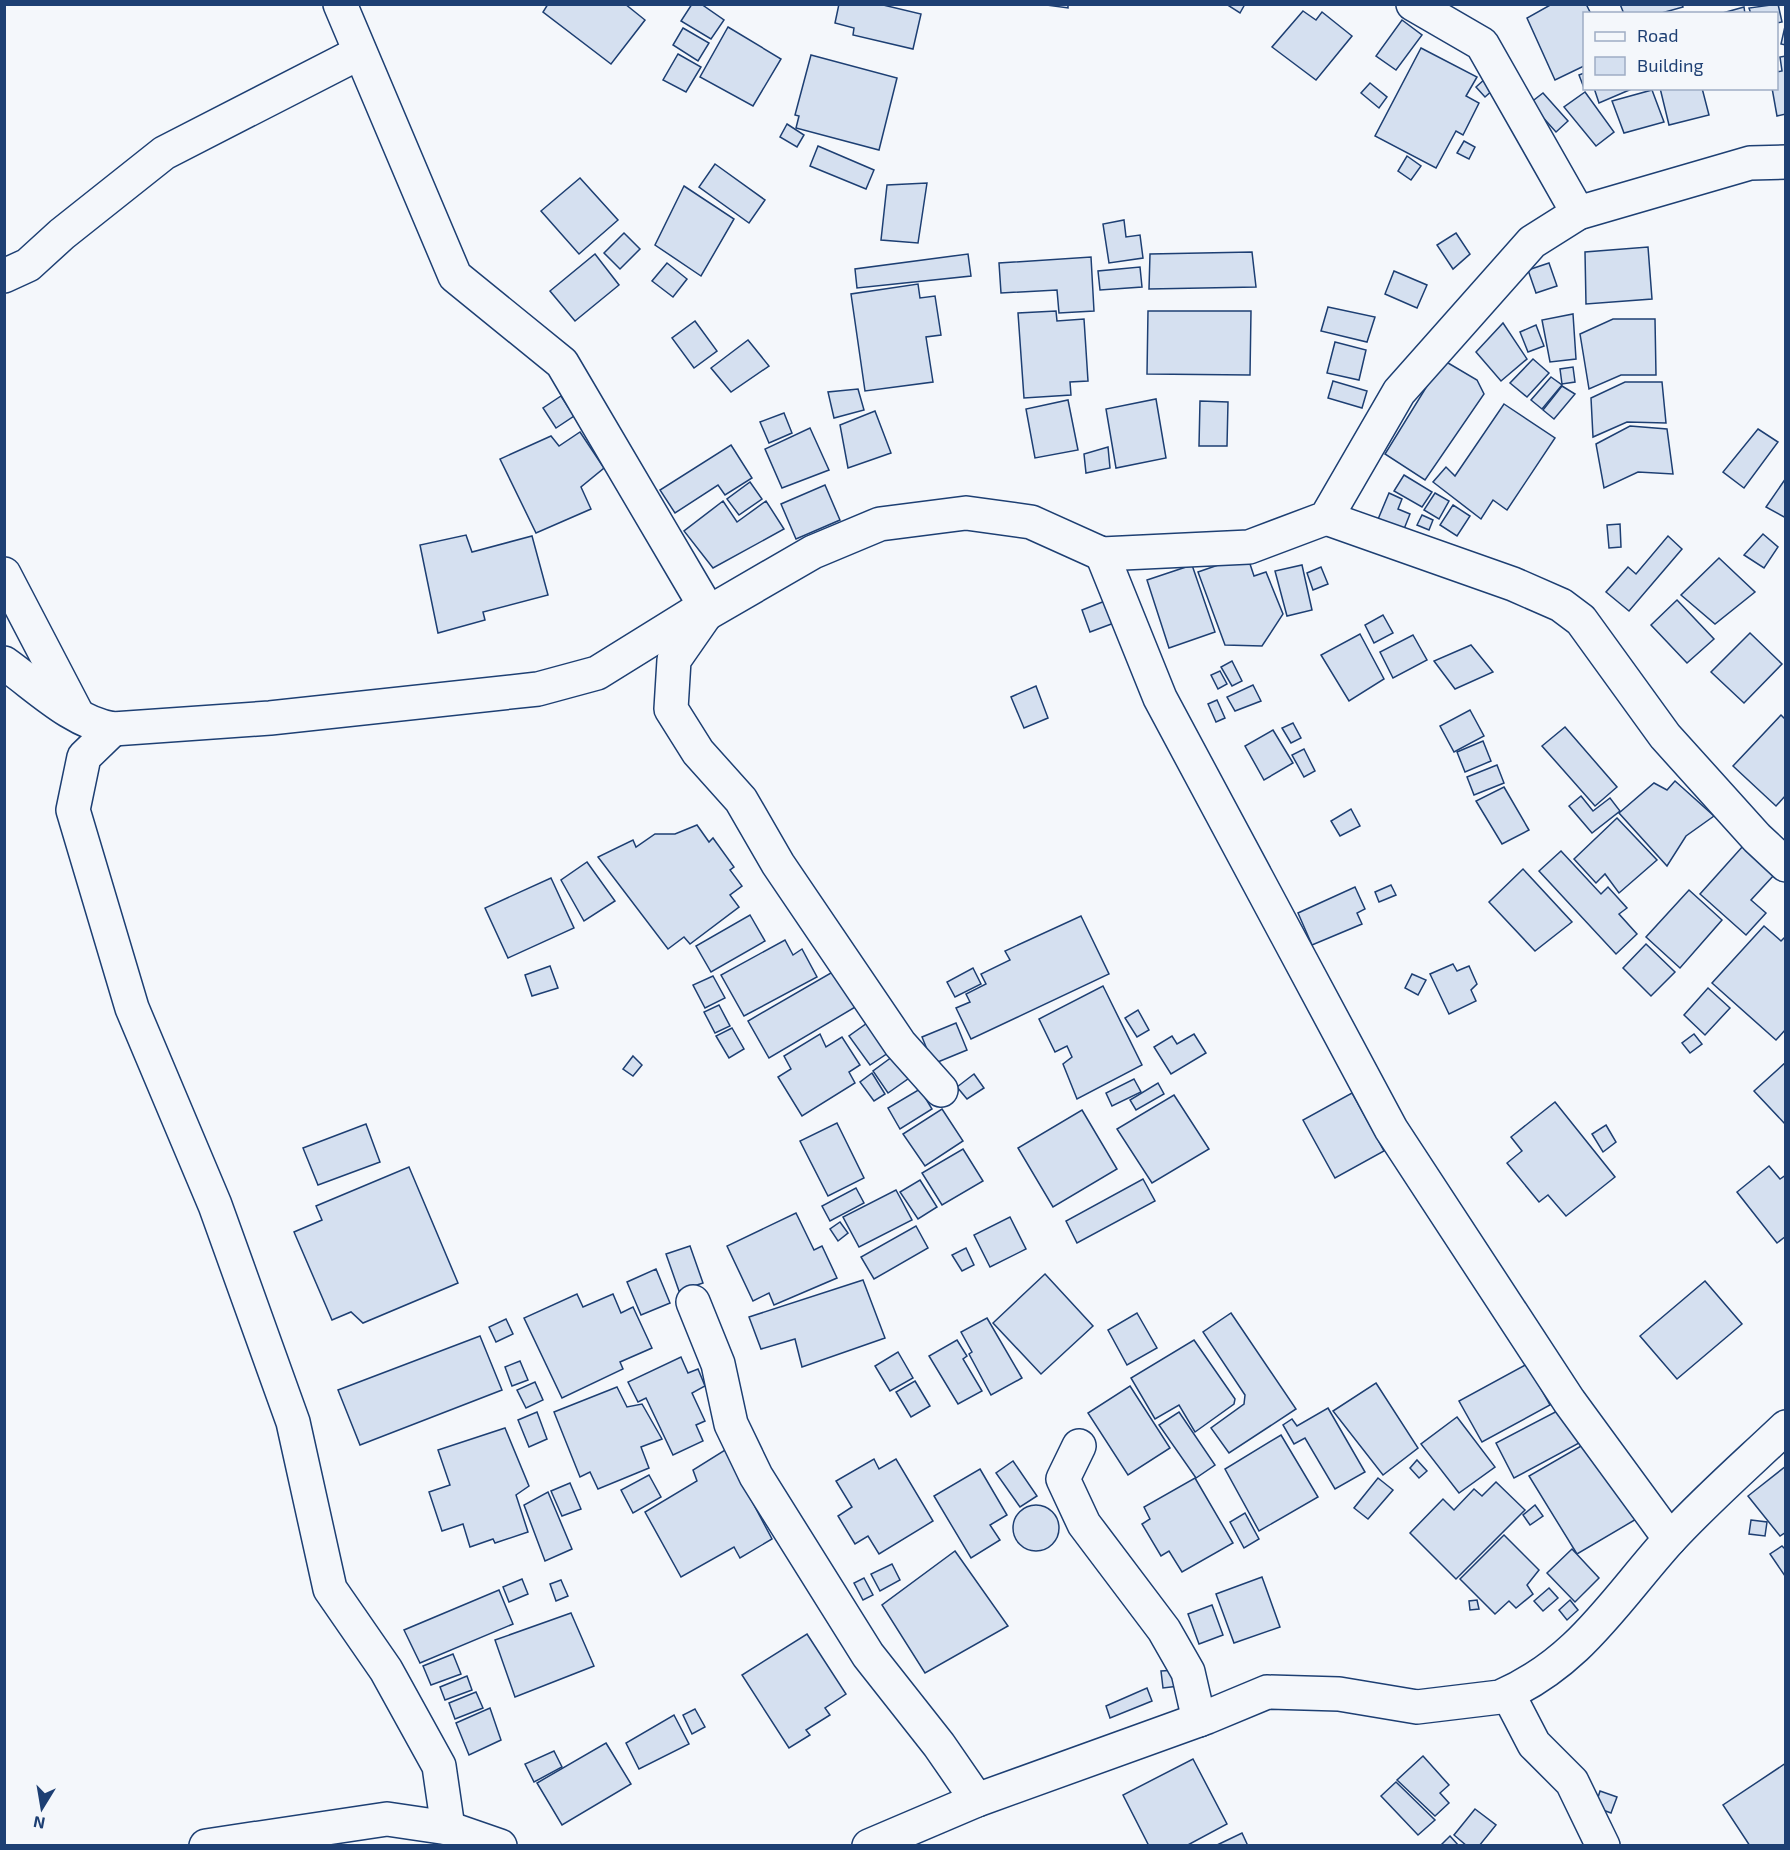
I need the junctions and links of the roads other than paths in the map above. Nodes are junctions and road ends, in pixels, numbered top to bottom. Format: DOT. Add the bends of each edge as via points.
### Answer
graph roads {
  1 [pos="340,4"];
  2 [pos="1413,4"];
  3 [pos="359,53"];
  4 [pos="1785,162"];
  5 [pos="1578,213"];
  6 [pos="4,276"];
  7 [pos="1326,518"];
  8 [pos="1102,554"];
  9 [pos="4,574"];
  10 [pos="706,610"];
  11 [pos="4,663"];
  12 [pos="80,719"];
  13 [pos="113,729"];
  14 [pos="1785,865"];
  15 [pos="941,1090"];
  16 [pos="693,1302"];
  17 [pos="1785,1427"];
  18 [pos="1079,1446"];
  19 [pos="1670,1539"];
  20 [pos="1508,1694"];
  21 [pos="1199,1720"];
  22 [pos="977,1800"];
  23 [pos="448,1828"];
  24 [pos="206,1845"];
  25 [pos="500,1845"];
  26 [pos="869,1845"];
  27 [pos="1603,1845"];
  1 -- 3 [label="street"];
  2 -- 5 [label="street" via="1482,44"];
  3 -- 6 [label="street" via="164,153 28,265"];
  3 -- 10 [label="street" via="455,276 562,363"];
  4 -- 5 [label="street" via="1750,164"];
  5 -- 7 [label="street" via="1532,242 1399,392"];
  7 -- 8 [label="street" via="1249,547"];
  7 -- 14 [label="street" via="1513,584 1561,605 1581,620 1665,736"];
  8 -- 10 [label="street" via="1020,520 966,513 880,524 813,552"];
  8 -- 19 [label="street" via="1160,698 1390,1129 1569,1401"];
  9 -- 12 [label="street"];
  10 -- 13 [label="street" via="597,673 538,689 270,718"];
  10 -- 15 [label="street" via="674,660 670,709 698,752 741,800 778,864 900,1044"];
  11 -- 12 [label="street"];
  12 -- 13 [label="street"];
  13 -- 23 [label="street" via="84,757 73,810 132,1008 216,1205 293,1422 330,1589 386,1670 439,1766"];
  16 -- 22 [label="street" via="718,1364 731,1424 756,1476 868,1655"];
  17 -- 19 [label="street"];
  18 -- 21 [label="street" via="1063,1479 1084,1524 1164,1630 1188,1672"];
  19 -- 20 [label="street" via="1614,1608 1566,1657"];
  20 -- 21 [label="street" via="1417,1707 1339,1694 1267,1692"];
  20 -- 27 [label="street" via="1534,1744 1572,1782"];
  21 -- 22 [label="street"];
  22 -- 26 [label="street"];
  23 -- 24 [label="street" via="387,1819"];
  23 -- 25 [label="street"];
}
